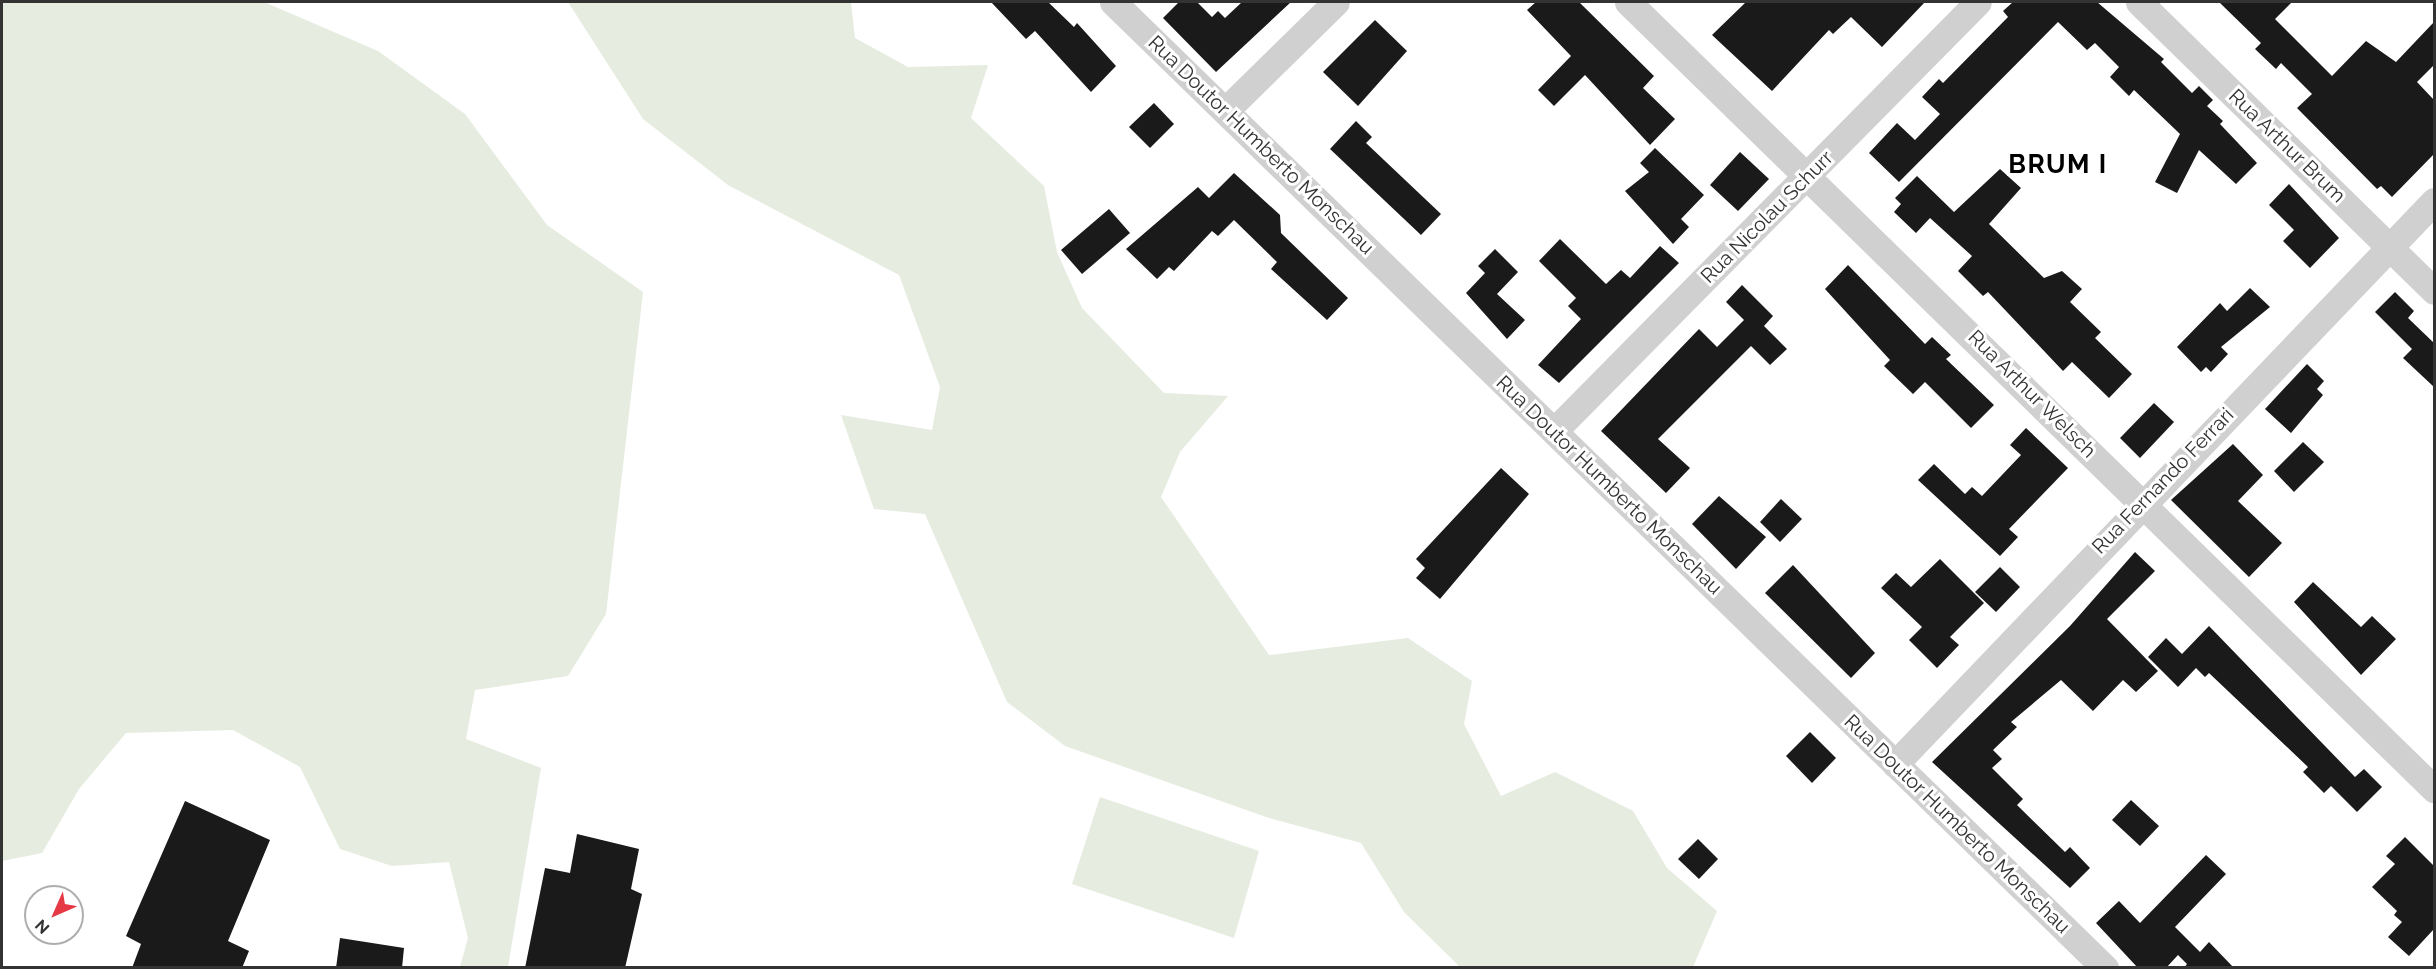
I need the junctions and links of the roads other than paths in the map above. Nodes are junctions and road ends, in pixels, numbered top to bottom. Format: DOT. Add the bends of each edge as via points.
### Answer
graph roads {
  1 [pos="1113,2"];
  2 [pos="1335,2"];
  3 [pos="1628,2"];
  4 [pos="1978,2"];
  5 [pos="2139,2"];
  6 [pos="1227,110"];
  7 [pos="1810,174"];
  8 [pos="2434,201"];
  9 [pos="2389,246"];
  10 [pos="2434,291"];
  11 [pos="1554,431"];
  12 [pos="2142,503"];
  13 [pos="1895,764"];
  14 [pos="2434,789"];
  15 [pos="2105,968"];
  1 -- 6 [label="street, Rua Doutor Humberto Monschau"];
  2 -- 6 [label="street"];
  3 -- 7 [label="street, Rua Arthur Welsch"];
  4 -- 7 [label="street, Rua Nicolau Schurr"];
  5 -- 9 [label="street, Rua Arthur Brum"];
  6 -- 11 [label="street, Rua Doutor Humberto Monschau"];
  7 -- 11 [label="street, Rua Nicolau Schurr"];
  7 -- 12 [label="street, Rua Arthur Welsch"];
  8 -- 9 [label="street, Rua Fernando Ferrari"];
  9 -- 10 [label="street, Rua Arthur Brum"];
  9 -- 12 [label="street, Rua Fernando Ferrari"];
  11 -- 13 [label="street, Rua Doutor Humberto Monschau"];
  12 -- 13 [label="street, Rua Fernando Ferrari"];
  12 -- 14 [label="street, Rua Arthur Welsch"];
  13 -- 15 [label="street, Rua Doutor Humberto Monschau"];
}
